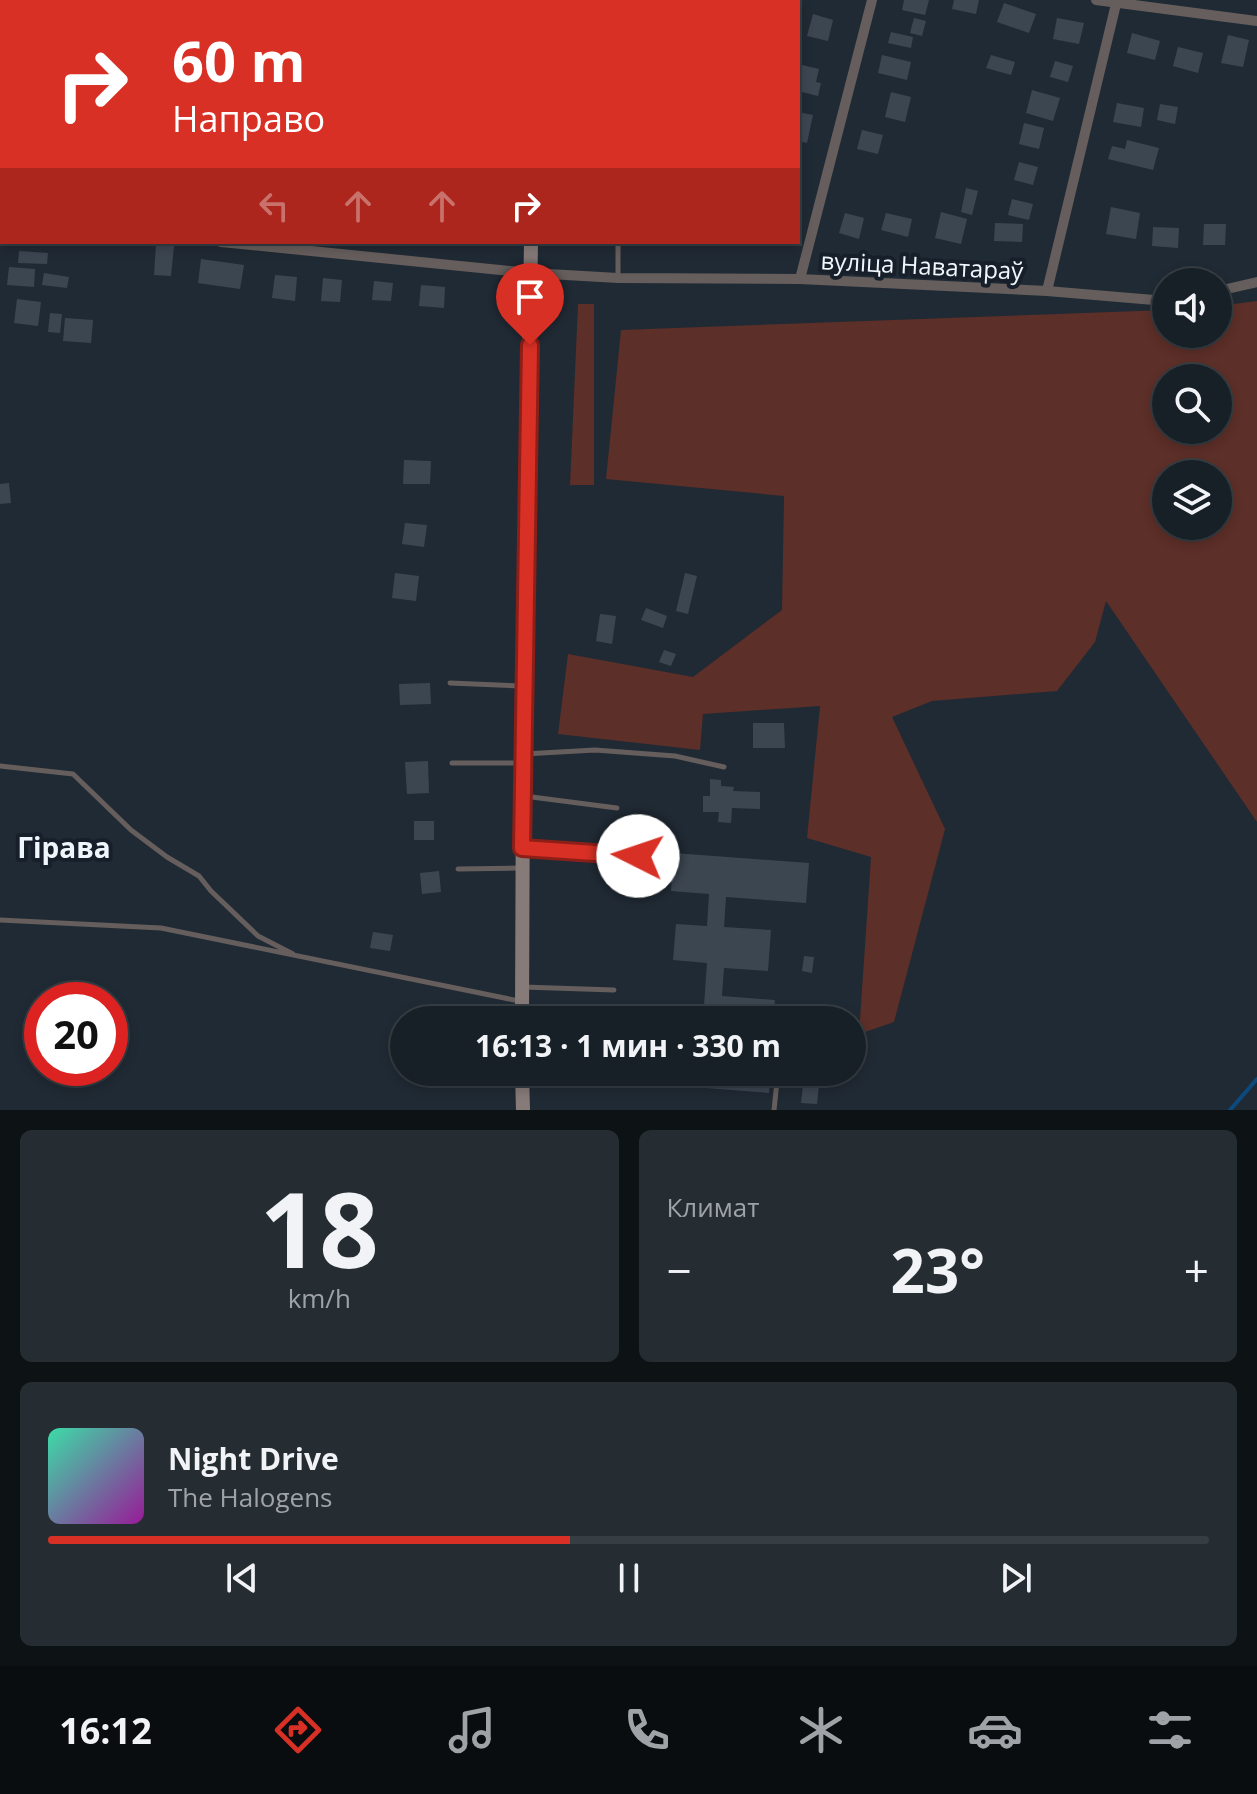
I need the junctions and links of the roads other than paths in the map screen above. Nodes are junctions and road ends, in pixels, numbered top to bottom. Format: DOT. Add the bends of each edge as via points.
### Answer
graph roads {
  1 [pos="872,0"];
  2 [pos="1096,0"];
  3 [pos="1116,4"];
  4 [pos="1257,21"];
  5 [pos="241,244"];
  6 [pos="531,244"];
  7 [pos="618,244"];
  8 [pos="531,273"];
  9 [pos="618,278"];
  10 [pos="800,279"];
  11 [pos="1257,282"];
  12 [pos="1232,288"];
  13 [pos="1047,291"];
  14 [pos="1152,300"];
  15 [pos="450,683"];
  16 [pos="524,686"];
  17 [pos="523,758"];
  18 [pos="452,763"];
  19 [pos="0,766"];
  20 [pos="724,767"];
  21 [pos="523,796"];
  22 [pos="617,808"];
  23 [pos="522,848"];
  24 [pos="665,858"];
  25 [pos="522,868"];
  26 [pos="458,869"];
  27 [pos="0,920"];
  28 [pos="301,958"];
  29 [pos="614,990"];
  30 [pos="522,995"];
  31 [pos="522,1006"];
  32 [pos="522,1086"];
  33 [pos="777,1086"];
  34 [pos="523,1110"];
  35 [pos="774,1110"];
  1 -- 10 [label="street"];
  2 -- 3 [label="street"];
  3 -- 4 [label="street"];
  3 -- 13 [label="street"];
  5 -- 8 [label="street, вуліца Наватараў"];
  6 -- 8 [label="main road"];
  7 -- 9 [label="lane"];
  8 -- 9 [label="street, вуліца Наватараў"];
  8 -- 16 [label="main road"];
  9 -- 10 [label="street, вуліца Наватараў"];
  10 -- 13 [label="street, вуліца Наватараў"];
  11 -- 12 [label="street"];
  13 -- 14 [label="street, вуліца Наватараў"];
  15 -- 16 [label="lane"];
  16 -- 17 [label="main road"];
  17 -- 18 [label="lane"];
  17 -- 20 [label="lane" via="608,751 675,756"];
  17 -- 21 [label="main road"];
  19 -- 28 [label="lane" via="73,774 131,830 199,876 258,936"];
  21 -- 22 [label="lane"];
  21 -- 23 [label="main road"];
  23 -- 24 [label="lane"];
  23 -- 25 [label="main road"];
  25 -- 26 [label="lane"];
  25 -- 30 [label="main road"];
  27 -- 28 [label="lane" via="161,928"];
  28 -- 30 [label="lane"];
  29 -- 30 [label="lane"];
  30 -- 31 [label="main road"];
  32 -- 34 [label="main road"];
  33 -- 35 [label="lane"];
}
